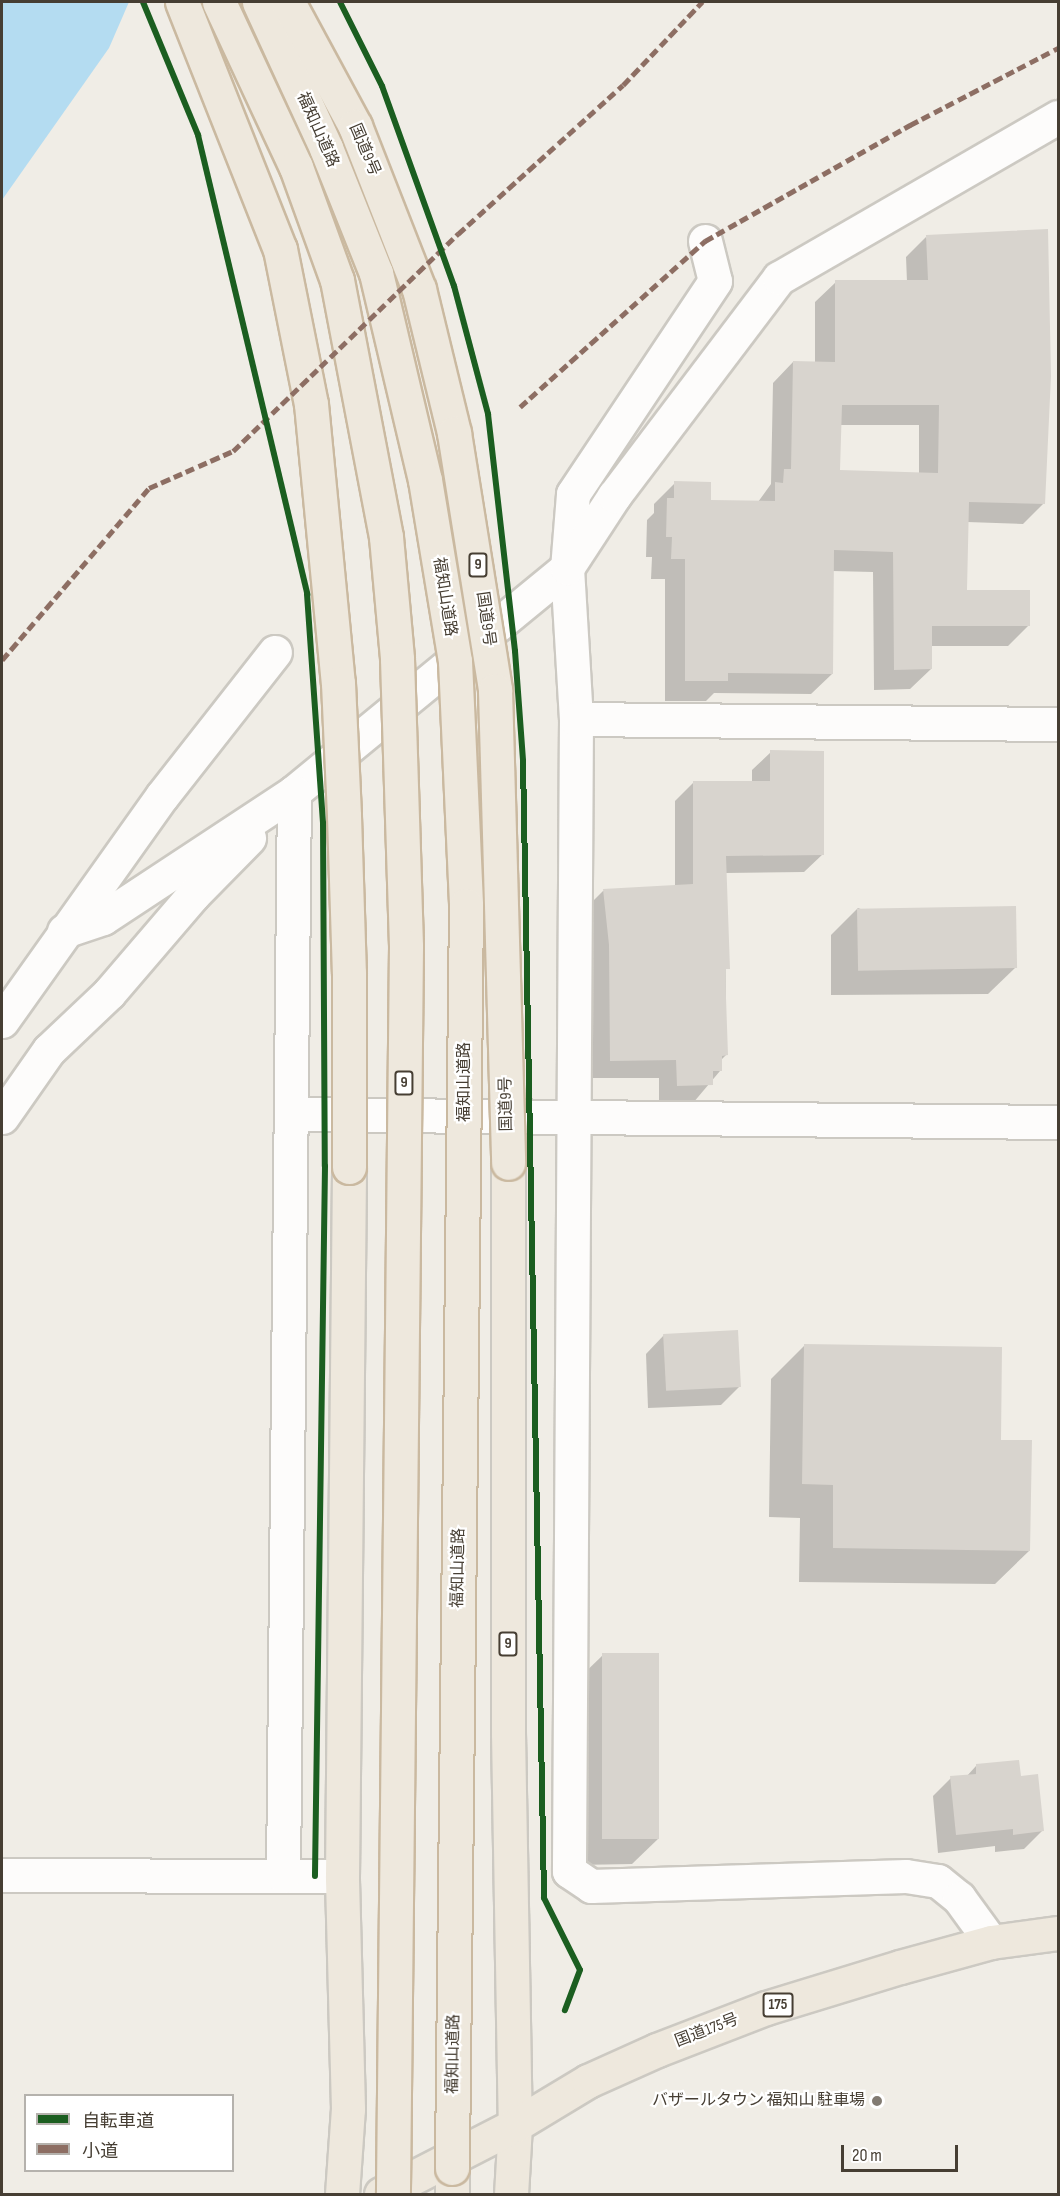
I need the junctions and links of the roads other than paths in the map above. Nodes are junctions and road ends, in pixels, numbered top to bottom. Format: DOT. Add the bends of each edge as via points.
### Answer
graph roads {
  1 [pos="182,2"];
  2 [pos="219,2"];
  3 [pos="259,2"];
  4 [pos="288,2"];
  5 [pos="1059,117"];
  6 [pos="705,241"];
  7 [pos="567,568"];
  8 [pos="275,652"];
  9 [pos="576,719"];
  10 [pos="1059,724"];
  11 [pos="294,792"];
  12 [pos="64,931"];
  13 [pos="2,1021"];
  14 [pos="291,1114"];
  15 [pos="576,1116"];
  16 [pos="2,1117"];
  17 [pos="1059,1122"];
  18 [pos="2,1875"];
  19 [pos="283,1876"];
  20 [pos="342,1876"];
  21 [pos="1059,1933"];
  22 [pos="991,1942"];
  23 [pos="515,2125"];
  24 [pos="342,2194"];
  25 [pos="381,2194"];
  26 [pos="393,2194"];
  27 [pos="452,2194"];
  28 [pos="511,2194"];
  1 -- 20 [label="highway, bridge" via="280,249 311,404 338,683 349,974"];
  2 -- 26 [label="highway, 福知山道路 / 9, bridge" via="296,167 338,280 386,537 397,658 406,947"];
  3 -- 27 [label="highway, 福知山道路, bridge" via="326,148 376,273 424,480 454,661 466,905"];
  4 -- 23 [label="highway, 国道9号 / 9, bridge" via="355,126 419,289 454,433 495,690 508,1163 508,1733"];
  5 -- 7 [label="street" via="779,278 614,496"];
  6 -- 7 [label="street" via="715,281 573,494"];
  7 -- 9 [label="street"];
  7 -- 11 [label="street"];
  8 -- 12 [label="street" via="162,796"];
  9 -- 10 [label="street"];
  9 -- 15 [label="street"];
  11 -- 12 [label="street" via="103,918"];
  11 -- 14 [label="street"];
  11 -- 16 [label="street" via="193,895 109,993 49,1050"];
  12 -- 13 [label="street"];
  14 -- 15 [label="street"];
  14 -- 19 [label="street"];
  15 -- 17 [label="street"];
  15 -- 22 [label="street" via="569,1871 591,1886 906,1876 938,1881 959,1898"];
  18 -- 19 [label="street"];
  19 -- 20 [label="street"];
  20 -- 24 [label="highway" via="348,2109"];
  21 -- 22 [label="highway, 国道175号 / 175"];
  22 -- 23 [label="highway, 国道175号 / 175" via="777,2005 679,2042 588,2081"];
  23 -- 25 [label="highway, 国道175号 / 175"];
  23 -- 28 [label="highway, 9"];
}
